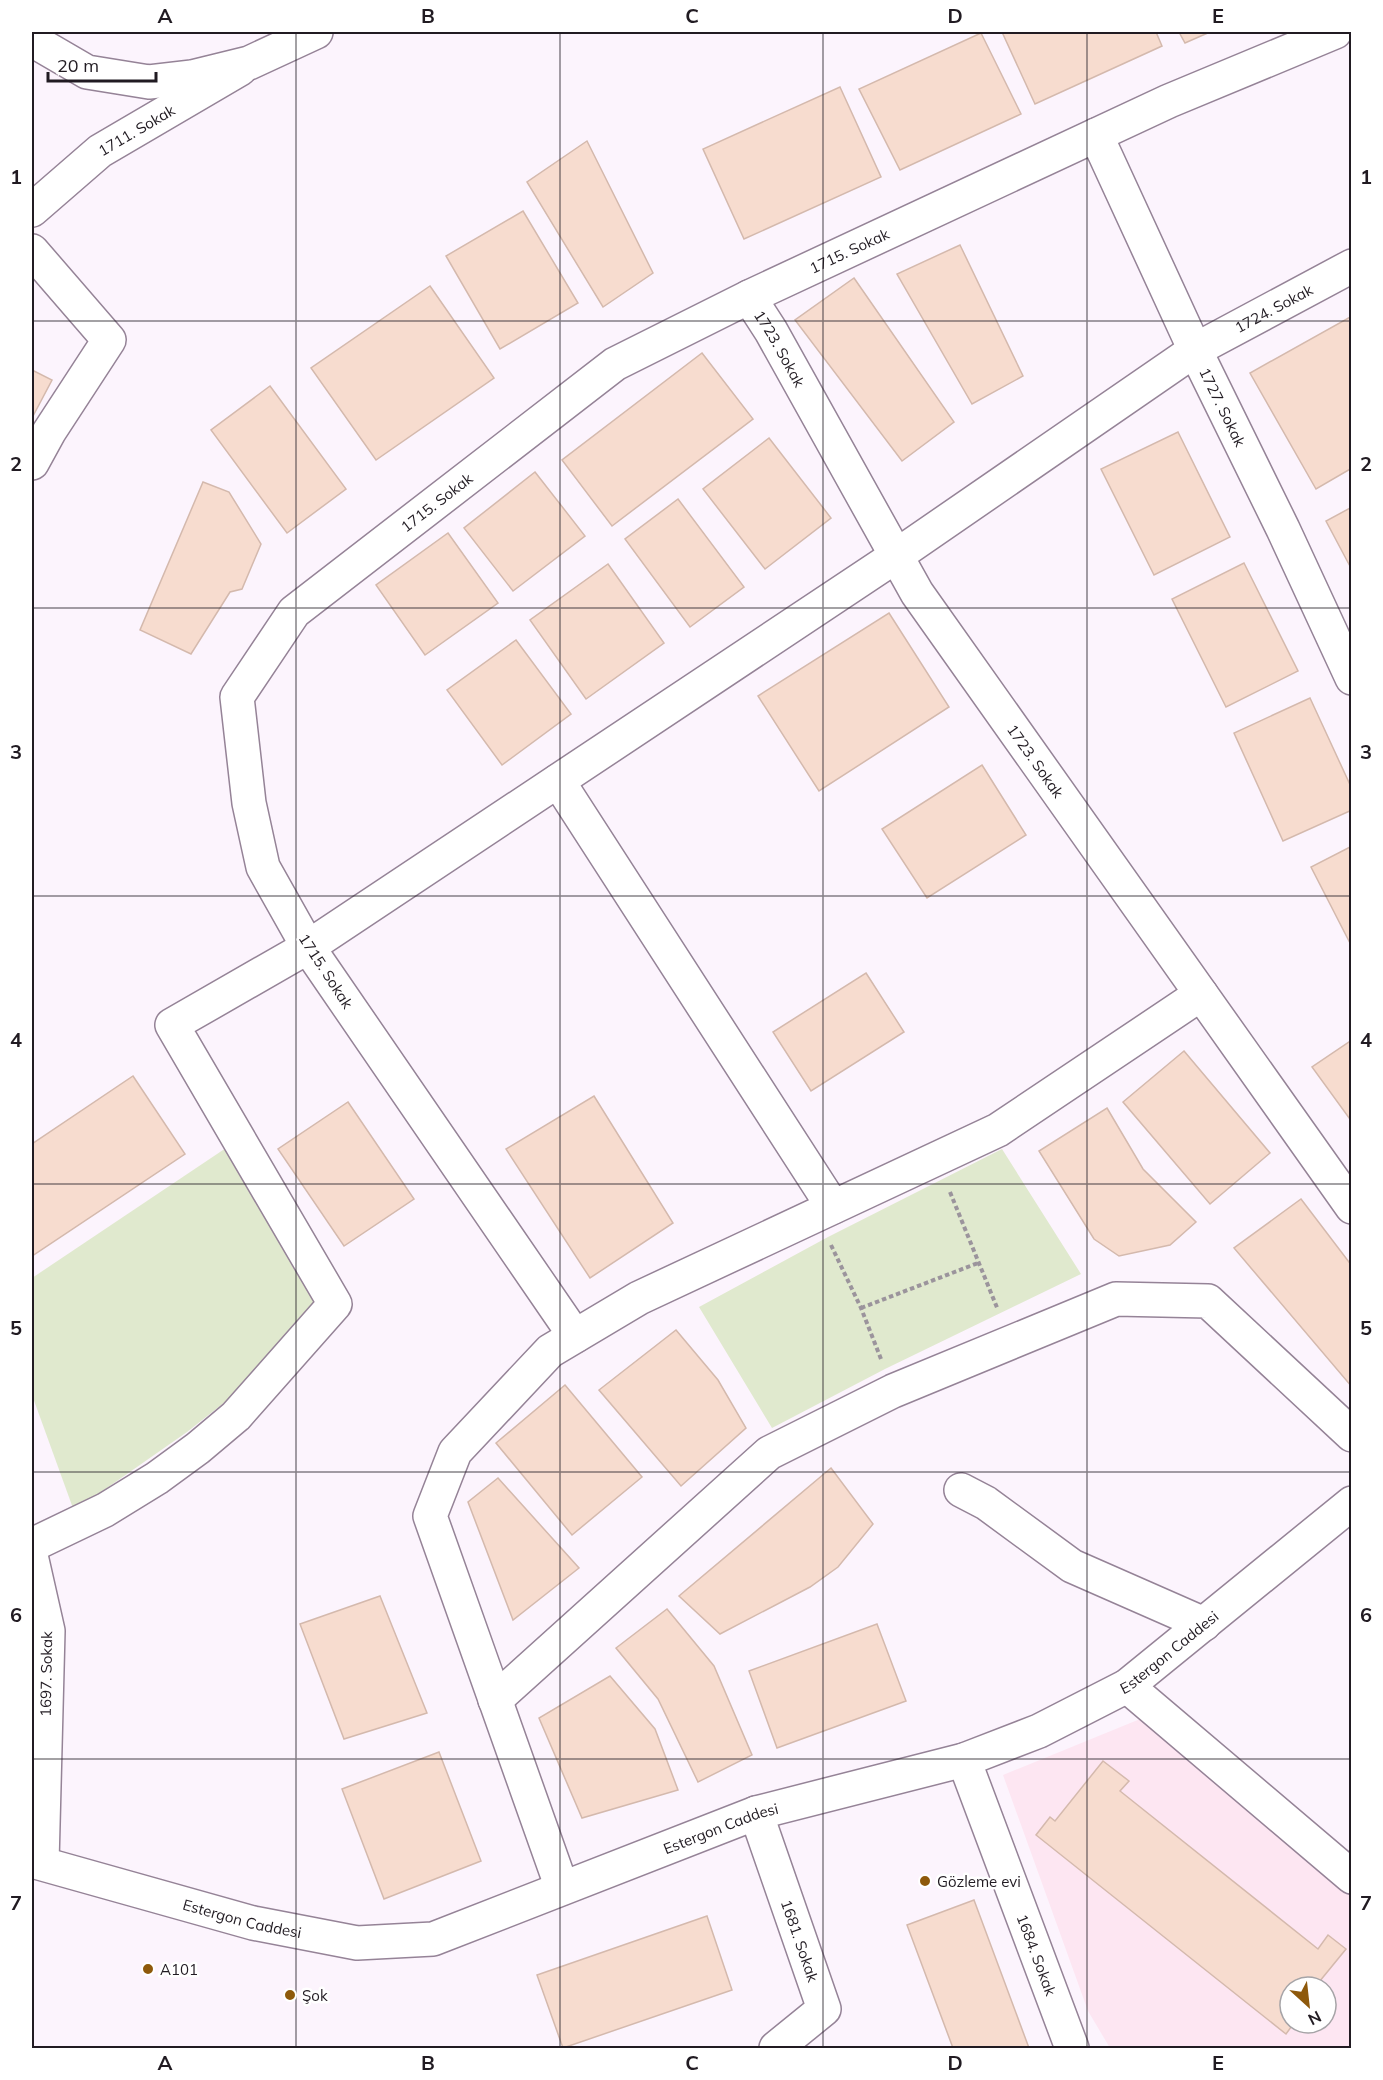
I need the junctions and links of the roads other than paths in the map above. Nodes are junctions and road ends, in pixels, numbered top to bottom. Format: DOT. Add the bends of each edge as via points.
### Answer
graph roads {
  1 [pos="316,32"];
  2 [pos="1335,32"];
  3 [pos="32,40"];
  4 [pos="249,63"];
  5 [pos="1096,135"];
  6 [pos="32,210"];
  7 [pos="32,251"];
  8 [pos="1352,266"];
  9 [pos="749,297"];
  10 [pos="1195,350"];
  11 [pos="32,463"];
  12 [pos="896,556"];
  13 [pos="1352,678"];
  14 [pos="558,781"];
  15 [pos="308,947"];
  16 [pos="1201,994"];
  17 [pos="1352,1207"];
  18 [pos="825,1211"];
  19 [pos="575,1336"];
  20 [pos="1352,1435"];
  21 [pos="962,1490"];
  22 [pos="1352,1503"];
  23 [pos="32,1545"];
  24 [pos="32,1560"];
  25 [pos="1204,1624"];
  26 [pos="1127,1686"];
  27 [pos="495,1700"];
  28 [pos="964,1760"];
  29 [pos="756,1813"];
  30 [pos="37,1862"];
  31 [pos="1352,1877"];
  32 [pos="562,1888"];
  33 [pos="776,2049"];
  34 [pos="1072,2049"];
  1 -- 4 [label="street"];
  2 -- 5 [label="street, 1715. Sokak"];
  3 -- 4 [label="street" via="87,72 149,82 192,77"];
  4 -- 6 [label="street, 1711. Sokak" via="100,151"];
  5 -- 9 [label="street, 1715. Sokak"];
  5 -- 10 [label="street, 1727. Sokak"];
  7 -- 11 [label="street" via="109,340"];
  8 -- 10 [label="street, 1724. Sokak"];
  9 -- 12 [label="street, 1723. Sokak"];
  9 -- 15 [label="street, 1715. Sokak" via="615,364 294,612 237,697 249,804 263,867"];
  10 -- 12 [label="street, 1724. Sokak"];
  10 -- 13 [label="street, 1727. Sokak"];
  12 -- 14 [label="street, 1724. Sokak"];
  12 -- 16 [label="street, 1723. Sokak" via="917,593"];
  14 -- 15 [label="street, 1724. Sokak"];
  14 -- 18 [label="street"];
  15 -- 19 [label="street, 1715. Sokak"];
  15 -- 23 [label="street, 1724. Sokak" via="172,1025 335,1304 236,1416 198,1448 105,1510"];
  16 -- 17 [label="street, 1723. Sokak"];
  16 -- 18 [label="street" via="998,1130"];
  18 -- 19 [label="street" via="639,1298"];
  19 -- 27 [label="street" via="550,1351 455,1452 430,1516"];
  20 -- 27 [label="street" via="1208,1301 1116,1299 893,1390 769,1453"];
  21 -- 25 [label="street" via="1072,1566"];
  22 -- 25 [label="street, Estergon Caddesi"];
  24 -- 30 [label="street, 1697. Sokak" via="48,1631"];
  25 -- 26 [label="street, Estergon Caddesi"];
  26 -- 28 [label="street, Estergon Caddesi" via="1039,1731"];
  26 -- 31 [label="street"];
  27 -- 32 [label="street"];
  28 -- 29 [label="street, Estergon Caddesi"];
  28 -- 34 [label="street, 1684. Sokak"];
  29 -- 32 [label="street, Estergon Caddesi"];
  29 -- 33 [label="street, 1681. Sokak" via="824,2009"];
  30 -- 32 [label="street, Estergon Caddesi" via="253,1923 357,1943 433,1939"];
}
